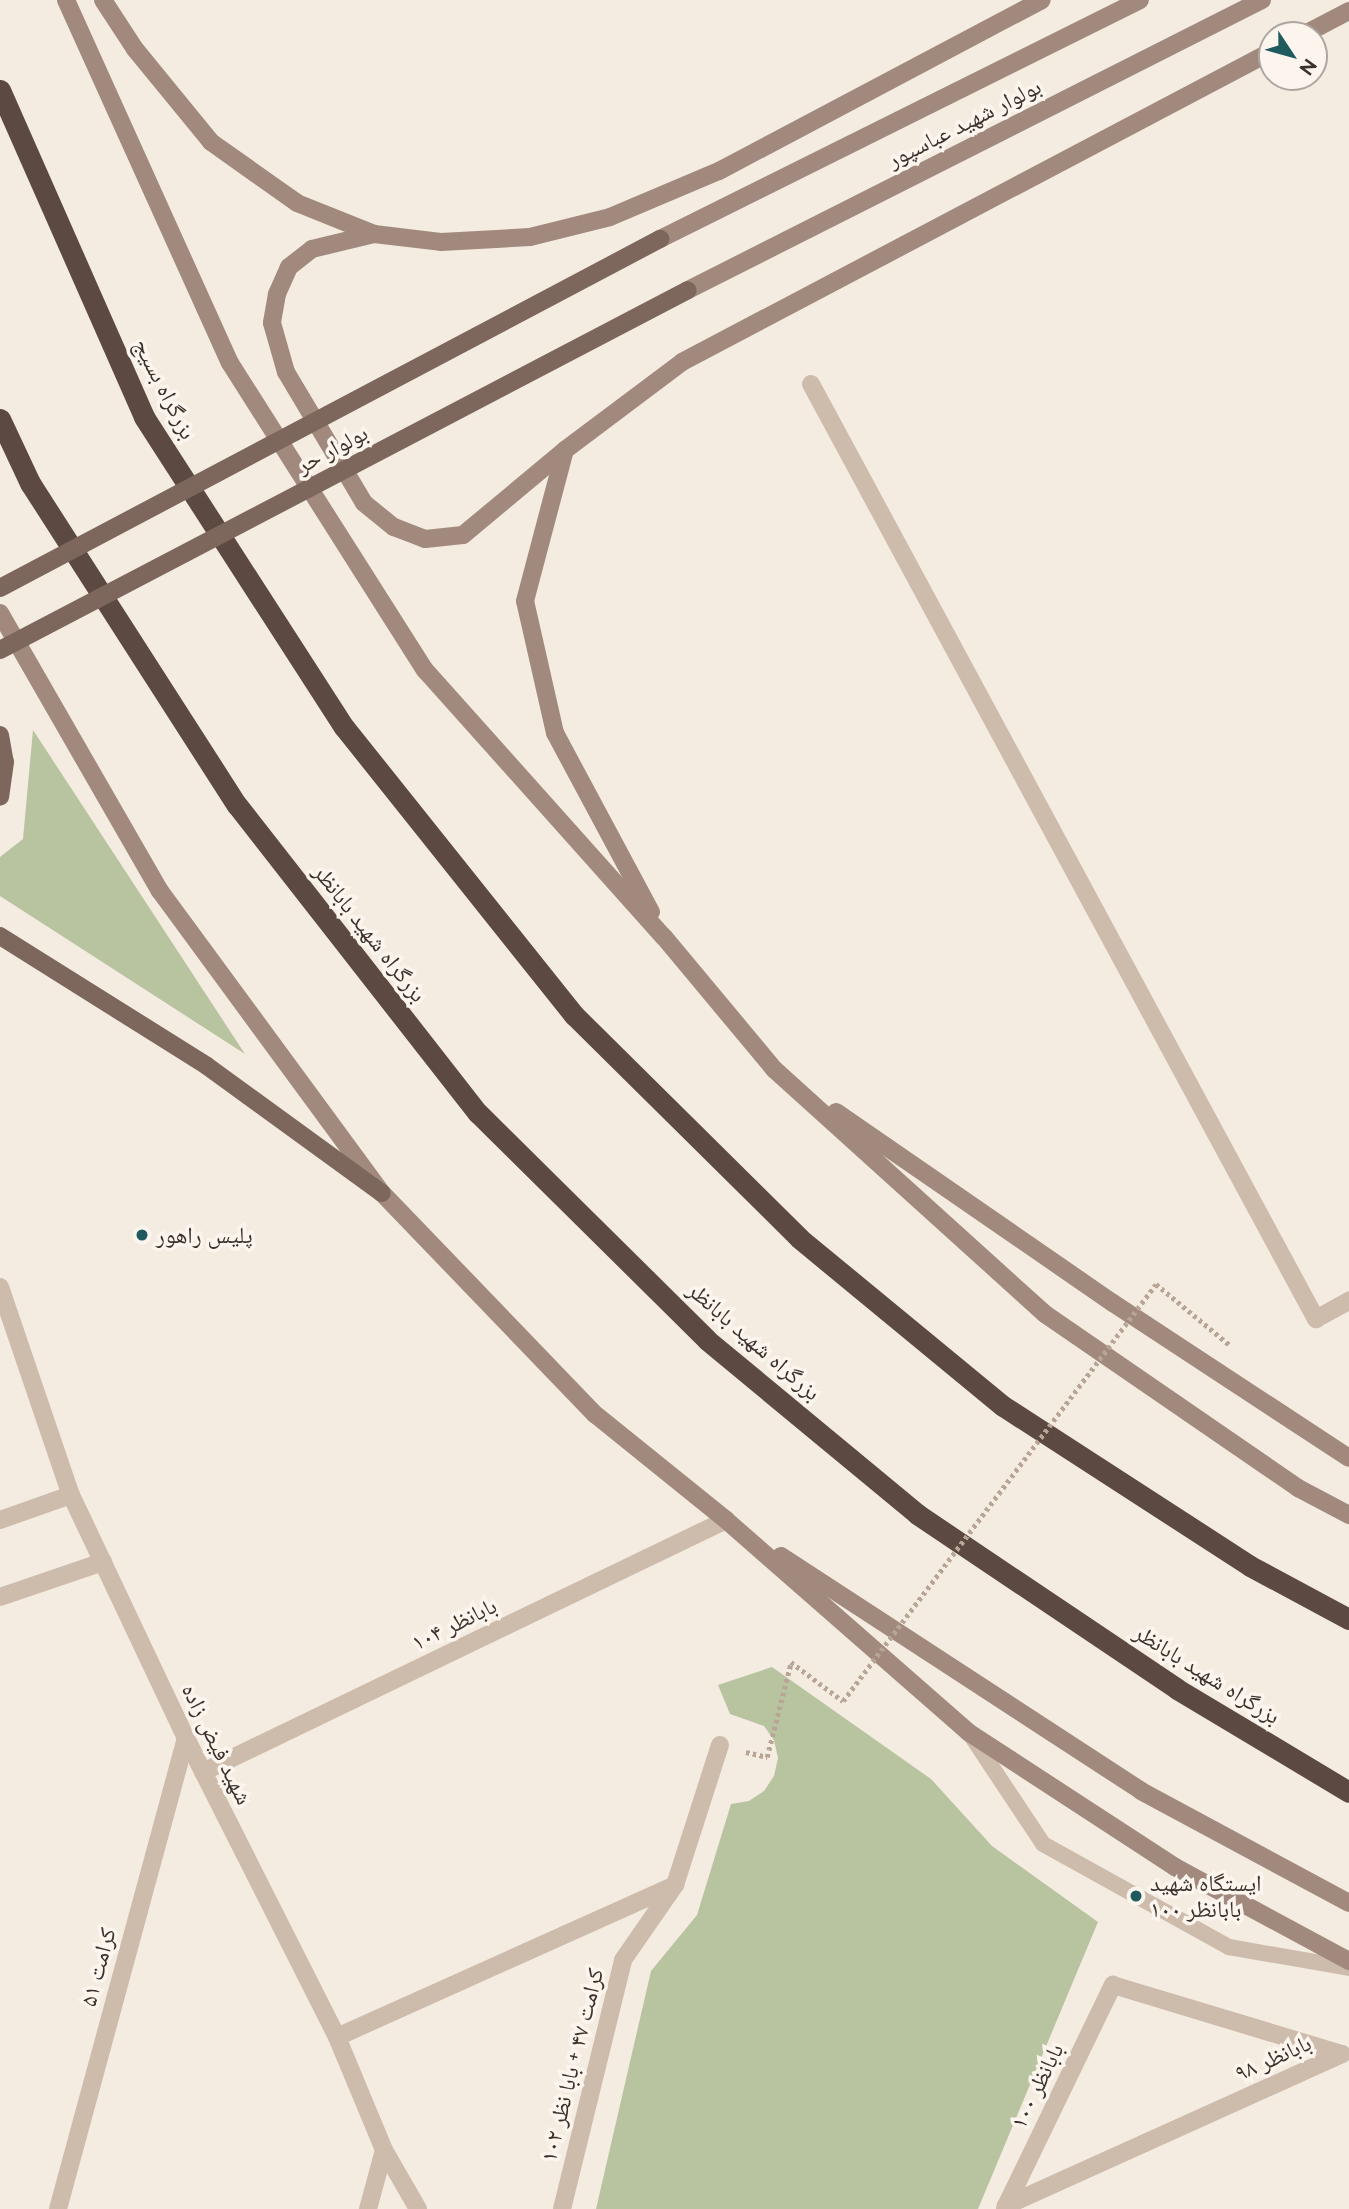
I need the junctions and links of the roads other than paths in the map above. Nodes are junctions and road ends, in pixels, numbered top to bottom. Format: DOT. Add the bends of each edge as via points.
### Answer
graph roads {
  1 [pos="66,0"];
  2 [pos="103,0"];
  3 [pos="1042,0"];
  4 [pos="1140,0"];
  5 [pos="1262,0"];
  6 [pos="1349,11"];
  7 [pos="1328,22"];
  8 [pos="1258,58"];
  9 [pos="0,90"];
  10 [pos="374,234"];
  11 [pos="660,239"];
  12 [pos="688,290"];
  13 [pos="811,384"];
  14 [pos="0,419"];
  15 [pos="565,450"];
  16 [pos="0,588"];
  17 [pos="0,613"];
  18 [pos="0,650"];
  19 [pos="0,736"];
  20 [pos="0,797"];
  21 [pos="0,936"];
  22 [pos="664,937"];
  23 [pos="775,1070"];
  24 [pos="382,1193"];
  25 [pos="0,1287"];
  26 [pos="1349,1301"];
  27 [pos="1349,1458"];
  28 [pos="71,1495"];
  29 [pos="1349,1515"];
  30 [pos="0,1520"];
  31 [pos="726,1520"];
  32 [pos="103,1562"];
  33 [pos="0,1597"];
  34 [pos="1349,1619"];
  35 [pos="968,1732"];
  36 [pos="186,1738"];
  37 [pos="720,1745"];
  38 [pos="203,1772"];
  39 [pos="1349,1792"];
  40 [pos="675,1885"];
  41 [pos="1349,1903"];
  42 [pos="1349,1961"];
  43 [pos="1349,1968"];
  44 [pos="1113,1985"];
  45 [pos="337,2037"];
  46 [pos="384,2150"];
  47 [pos="1006,2207"];
  48 [pos="58,2209"];
  49 [pos="368,2209"];
  50 [pos="418,2209"];
  51 [pos="562,2209"];
  1 -- 22 [label="main road" via="230,363 425,670"];
  2 -- 10 [label="main road" via="135,49 211,142 297,202"];
  3 -- 10 [label="main road" via="719,171 610,217 530,237 441,242"];
  4 -- 11 [label="main road, بولوار شهید عباسپور"];
  5 -- 12 [label="main road, بولوار شهید عباسپور"];
  6 -- 7 [label="main road"];
  8 -- 15 [label="main road" via="682,362"];
  9 -- 34 [label="highway, بزرگراه بسیج" via="144,417 344,727 574,1015 799,1238 1003,1406 1250,1566"];
  10 -- 15 [label="main road" via="312,249 289,267 272,323 286,372 364,503 394,527 425,539 463,535"];
  11 -- 16 [label="main road, بولوار حر, bridge"];
  12 -- 18 [label="main road, بولوار حر, bridge"];
  13 -- 26 [label="street" via="1316,1319"];
  14 -- 39 [label="highway, بزرگراه شهید بابانظر" via="30,483 237,805 478,1113 707,1340 917,1514 1177,1689"];
  15 -- 22 [label="main road" via="525,601 555,733"];
  17 -- 24 [label="main road" via="160,891"];
  19 -- 20 [label="main road" via="5,762"];
  21 -- 24 [label="main road" via="207,1066"];
  22 -- 23 [label="main road"];
  23 -- 27 [label="main road" via="1113,1303"];
  23 -- 29 [label="main road" via="1045,1314 1298,1488"];
  24 -- 31 [label="main road" via="596,1415"];
  25 -- 28 [label="street, شهید فیض زاده"];
  28 -- 30 [label="street"];
  28 -- 32 [label="street, شهید فیض زاده"];
  31 -- 35 [label="main road"];
  31 -- 38 [label="street, بابانظر ۱۰۴"];
  31 -- 41 [label="main road" via="1141,1791"];
  32 -- 33 [label="street"];
  32 -- 36 [label="street, شهید فیض زاده"];
  35 -- 42 [label="main road" via="1175,1867"];
  35 -- 43 [label="lane" via="1043,1844 1229,1947"];
  36 -- 38 [label="street, شهید فیض زاده"];
  36 -- 48 [label="street, کرامت ۵۱"];
  37 -- 40 [label="street, کرامت ۴۷ + بابا نظر ۱۰۲"];
  38 -- 45 [label="street, شهید فیض زاده"];
  40 -- 45 [label="street"];
  40 -- 51 [label="street, کرامت ۴۷ + بابا نظر ۱۰۲" via="623,1960"];
  44 -- 47 [label="street, بابانظر ۱۰۰"];
  44 -- 47 [label="street, بابانظر ۹۸" via="1342,2054"];
  45 -- 46 [label="street, شهید فیض زاده"];
  46 -- 49 [label="street"];
  46 -- 50 [label="street, شهید فیض زاده"];
}
